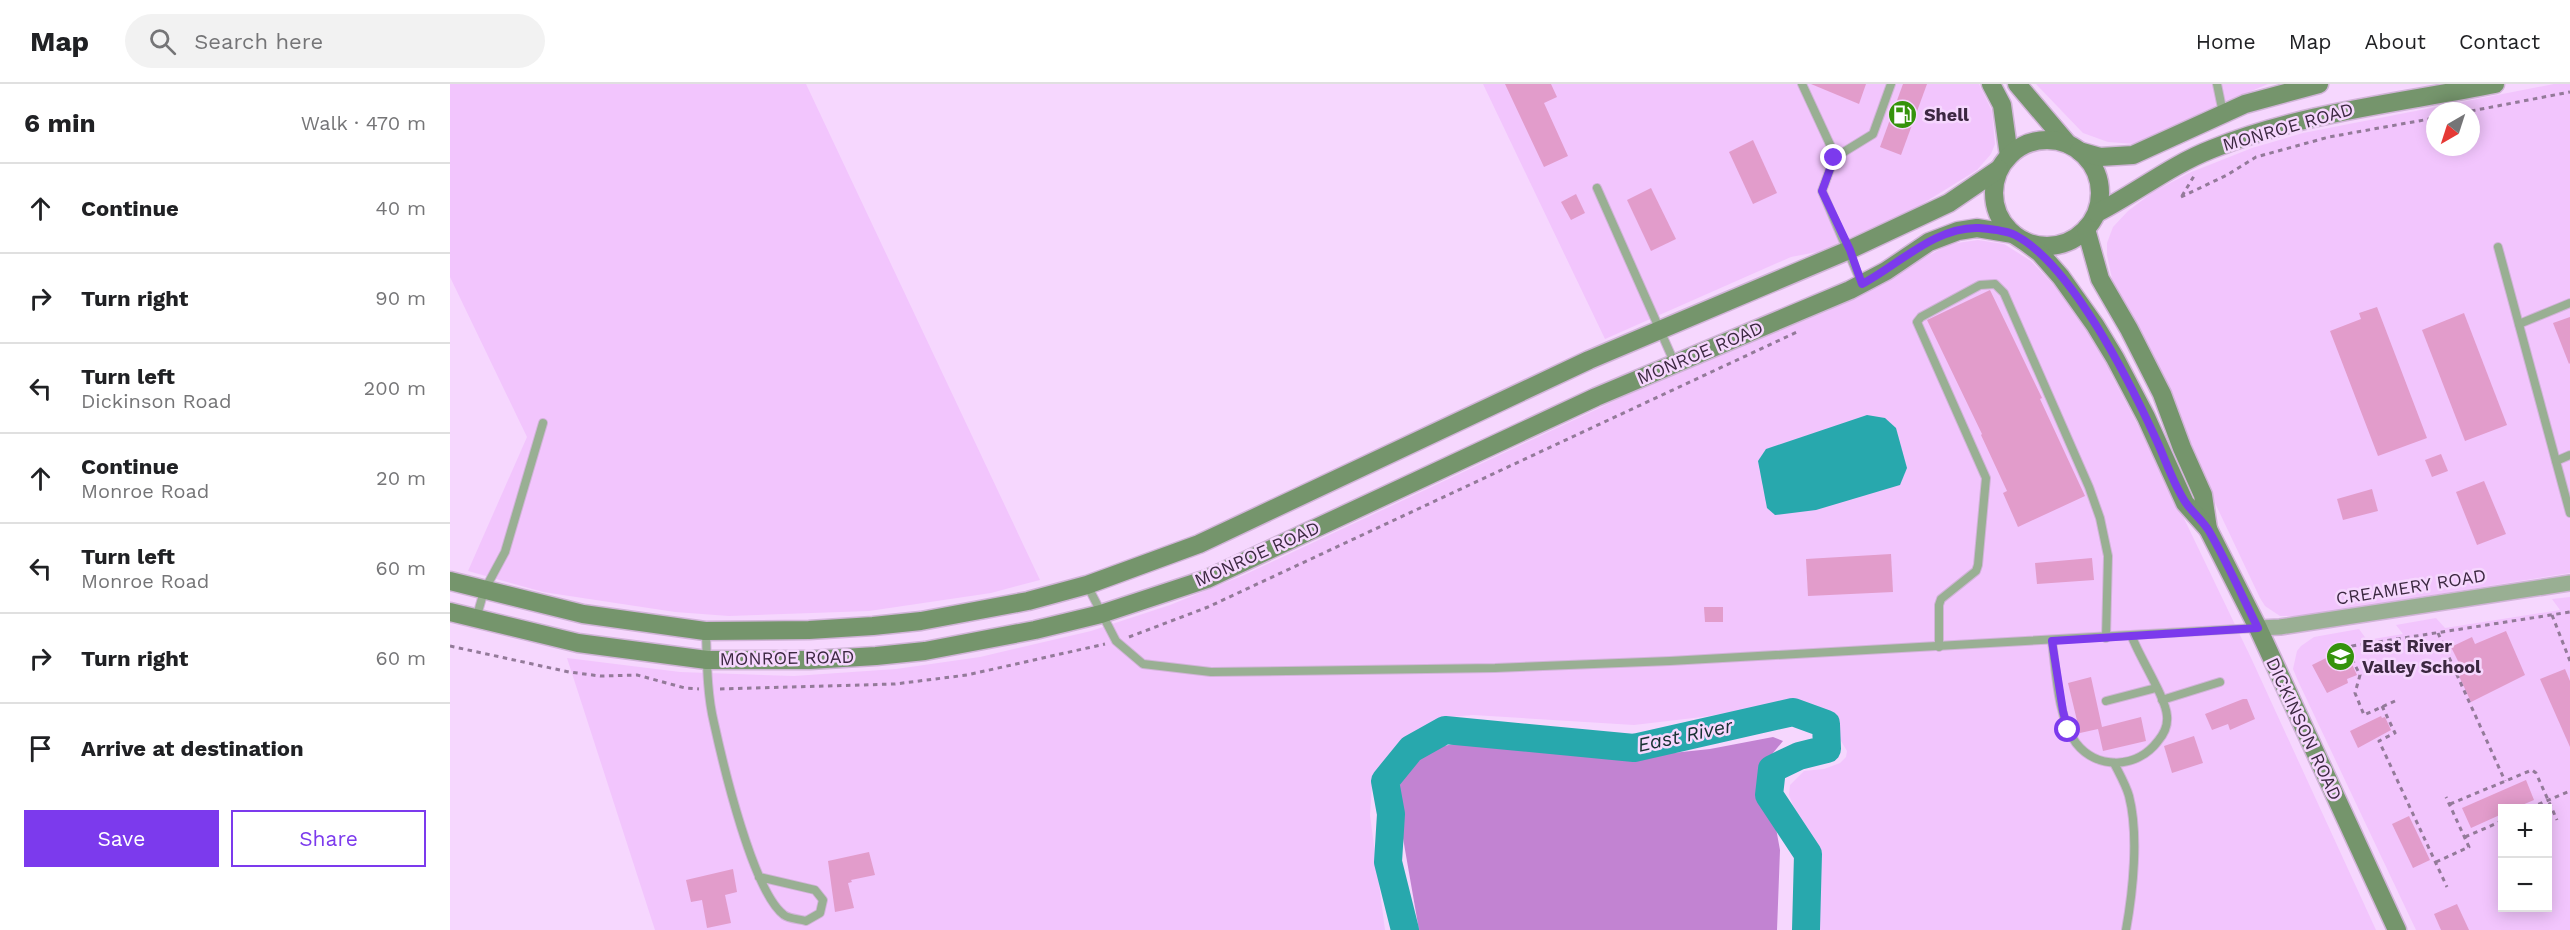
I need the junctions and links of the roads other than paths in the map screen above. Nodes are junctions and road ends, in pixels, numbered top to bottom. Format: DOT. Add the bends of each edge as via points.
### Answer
graph roads {
  1 [pos="1802,84"];
  2 [pos="1891,84"];
  3 [pos="1991,84"];
  4 [pos="2017,84"];
  5 [pos="2217,84"];
  6 [pos="2319,84"];
  7 [pos="2495,84"];
  8 [pos="2223,114"];
  9 [pos="2073,148"];
  10 [pos="1834,158"];
  11 [pos="2004,163"];
  12 [pos="1597,188"];
  13 [pos="2097,213"];
  14 [pos="2086,229"];
  15 [pos="2019,238"];
  16 [pos="2498,247"];
  17 [pos="1850,250"];
  18 [pos="1862,284"];
  19 [pos="2570,303"];
  20 [pos="2519,324"];
  21 [pos="1659,331"];
  22 [pos="1675,364"];
  23 [pos="543,423"];
  24 [pos="2570,455"];
  25 [pos="2556,461"];
  26 [pos="2570,513"];
  27 [pos="2208,529"];
  28 [pos="450,581"];
  29 [pos="2570,583"];
  30 [pos="1087,585"];
  31 [pos="484,591"];
  32 [pos="450,612"];
  33 [pos="1101,614"];
  34 [pos="476,620"];
  35 [pos="2258,628"];
  36 [pos="705,631"];
  37 [pos="2132,637"];
  38 [pos="2106,638"];
  39 [pos="2052,641"];
  40 [pos="1939,647"];
  41 [pos="707,660"];
  42 [pos="2220,682"];
  43 [pos="2156,687"];
  44 [pos="2162,700"];
  45 [pos="2106,701"];
  46 [pos="2114,763"];
  47 [pos="759,877"];
  48 [pos="2126,930"];
  49 [pos="2397,930"];
  1 -- 10 [label="lane"];
  2 -- 10 [label="lane" via="1874,134"];
  3 -- 11 [label="main road" via="2002,105"];
  4 -- 9 [label="main road"];
  5 -- 8 [label="lane"];
  6 -- 8 [label="main road, MONROE ROAD"];
  7 -- 13 [label="main road, MONROE ROAD" via="2336,111 2250,134 2183,161"];
  8 -- 9 [label="main road, MONROE ROAD" via="2133,155 2100,157"];
  9 -- 11 [label="main road" via="2052,140 2036,141 2021,146"];
  9 -- 13 [label="main road" via="2091,163 2098,179"];
  10 -- 17 [label="lane" via="1822,191"];
  11 -- 15 [label="main road" via="1995,182 1994,197 2003,224"];
  11 -- 17 [label="main road, MONROE ROAD" via="1948,203"];
  12 -- 21 [label="lane"];
  13 -- 14 [label="main road"];
  14 -- 15 [label="main road" via="2073,240 2057,245 2040,246"];
  14 -- 27 [label="main road, DICKINSON ROAD" via="2100,279 2162,394 2203,495"];
  15 -- 18 [label="main road, MONROE ROAD" via="1977,228 1958,231 1929,242"];
  15 -- 27 [label="main road, DICKINSON ROAD" via="2040,253 2095,324 2146,417 2186,503"];
  16 -- 20 [label="lane"];
  17 -- 18 [label="lane"];
  17 -- 21 [label="main road, MONROE ROAD"];
  18 -- 22 [label="main road, MONROE ROAD"];
  19 -- 20 [label="lane"];
  20 -- 25 [label="lane"];
  21 -- 22 [label="lane"];
  21 -- 30 [label="main road, MONROE ROAD" via="1589,360 1199,544"];
  22 -- 33 [label="main road, MONROE ROAD" via="1207,579"];
  23 -- 31 [label="lane" via="506,552"];
  24 -- 25 [label="lane"];
  25 -- 26 [label="lane"];
  27 -- 35 [label="main road, DICKINSON ROAD"];
  28 -- 31 [label="main road, MONROE ROAD"];
  29 -- 35 [label="street, CREAMERY ROAD"];
  30 -- 33 [label="lane"];
  30 -- 36 [label="main road, MONROE ROAD" via="1005,606 921,621 809,630"];
  31 -- 34 [label="lane"];
  31 -- 36 [label="main road, MONROE ROAD" via="583,614"];
  32 -- 34 [label="main road, MONROE ROAD"];
  33 -- 40 [label="lane" via="1116,641 1143,664 1211,672 1495,668"];
  33 -- 41 [label="main road, MONROE ROAD" via="925,651 810,660"];
  34 -- 41 [label="main road, MONROE ROAD" via="578,643"];
  35 -- 37 [label="lane"];
  35 -- 49 [label="main road, DICKINSON ROAD"];
  36 -- 41 [label="lane"];
  37 -- 38 [label="lane"];
  37 -- 43 [label="lane"];
  38 -- 39 [label="lane"];
  38 -- 40 [label="lane" via="2108,556 2100,518 2004,293 1995,284 1980,285 1917,322 1986,478 1978,565 1976,571 1941,599"];
  39 -- 40 [label="lane"];
  39 -- 46 [label="lane" via="2068,730 2090,757"];
  41 -- 47 [label="lane" via="714,722"];
  42 -- 44 [label="lane"];
  43 -- 44 [label="lane"];
  43 -- 45 [label="lane"];
  44 -- 46 [label="lane" via="2167,723 2158,741 2141,757"];
  46 -- 48 [label="lane" via="2132,808 2133,860"];
  47 -- 47 [label="lane" via="785,915 806,921 820,913 823,900 816,890"];
}
